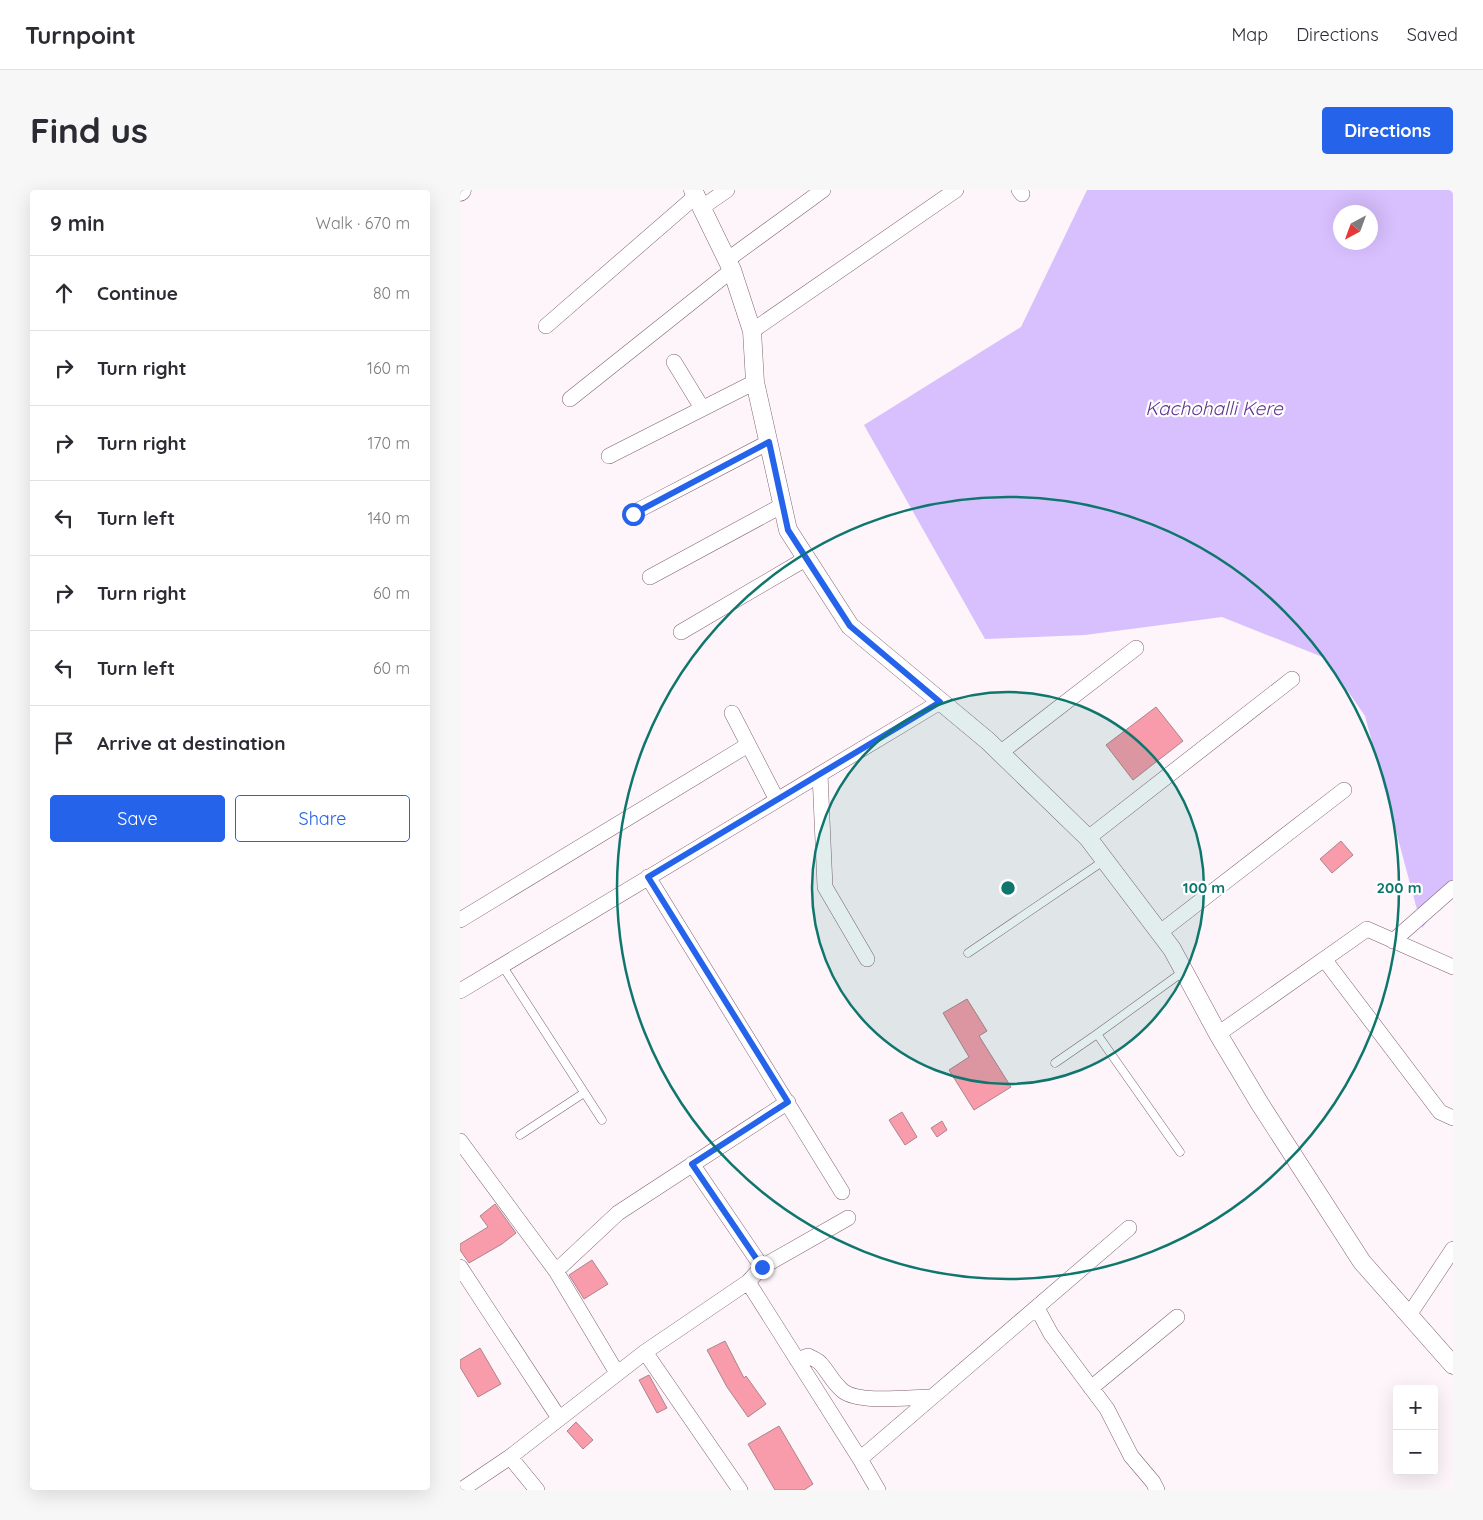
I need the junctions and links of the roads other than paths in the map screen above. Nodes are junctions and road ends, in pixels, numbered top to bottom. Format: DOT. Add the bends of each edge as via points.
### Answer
graph roads {
  1 [pos="727,190"];
  2 [pos="823,190"];
  3 [pos="956,190"];
  4 [pos="697,198"];
  5 [pos="730,265"];
  6 [pos="546,326"];
  7 [pos="752,331"];
  8 [pos="674,362"];
  9 [pos="755,382"];
  10 [pos="570,399"];
  11 [pos="702,408"];
  12 [pos="769,442"];
  13 [pos="609,456"];
  14 [pos="783,505"];
  15 [pos="633,514"];
  16 [pos="807,558"];
  17 [pos="650,577"];
  18 [pos="681,632"];
  19 [pos="1136,648"];
  20 [pos="1292,679"];
  21 [pos="940,702"];
  22 [pos="732,713"];
  23 [pos="748,746"];
  24 [pos="1000,753"];
  25 [pos="820,774"];
  26 [pos="1344,790"];
  27 [pos="777,800"];
  28 [pos="1088,838"];
  29 [pos="1105,860"];
  30 [pos="648,877"];
  31 [pos="1453,888"];
  32 [pos="460,920"];
  33 [pos="1160,933"];
  34 [pos="1394,941"];
  35 [pos="968,953"];
  36 [pos="1324,959"];
  37 [pos="867,960"];
  38 [pos="502,966"];
  39 [pos="1453,967"];
  40 [pos="1184,971"];
  41 [pos="460,991"];
  42 [pos="1097,1034"];
  43 [pos="1218,1034"];
  44 [pos="1055,1062"];
  45 [pos="584,1093"];
  46 [pos="788,1102"];
  47 [pos="1453,1118"];
  48 [pos="602,1120"];
  49 [pos="520,1135"];
  50 [pos="460,1141"];
  51 [pos="1180,1152"];
  52 [pos="692,1164"];
  53 [pos="842,1192"];
  54 [pos="848,1218"];
  55 [pos="1129,1228"];
  56 [pos="1453,1249"];
  57 [pos="460,1267"];
  58 [pos="762,1267"];
  59 [pos="556,1271"];
  60 [pos="748,1282"];
  61 [pos="1036,1308"];
  62 [pos="1409,1315"];
  63 [pos="1177,1318"];
  64 [pos="645,1352"];
  65 [pos="797,1360"];
  66 [pos="1453,1364"];
  67 [pos="617,1373"];
  68 [pos="1091,1388"];
  69 [pos="932,1397"];
  70 [pos="559,1418"];
  71 [pos="510,1457"];
  72 [pos="860,1459"];
  73 [pos="461,1490"];
  74 [pos="537,1490"];
  75 [pos="740,1490"];
  76 [pos="878,1490"];
  77 [pos="1157,1490"];
  1 -- 4 [label="street"];
  2 -- 5 [label="street"];
  3 -- 7 [label="street"];
  4 -- 5 [label="street"];
  4 -- 6 [label="street"];
  5 -- 7 [label="street"];
  5 -- 10 [label="street"];
  7 -- 9 [label="street"];
  8 -- 11 [label="street"];
  9 -- 11 [label="street"];
  9 -- 12 [label="street"];
  11 -- 13 [label="street"];
  12 -- 14 [label="street"];
  12 -- 15 [label="street"];
  14 -- 16 [label="street" via="788,530"];
  14 -- 17 [label="street"];
  16 -- 18 [label="street"];
  16 -- 21 [label="street" via="850,626"];
  19 -- 24 [label="street"];
  20 -- 28 [label="street"];
  21 -- 24 [label="street"];
  21 -- 25 [label="street"];
  22 -- 23 [label="street"];
  23 -- 27 [label="street"];
  23 -- 32 [label="street"];
  24 -- 28 [label="street"];
  25 -- 27 [label="street"];
  25 -- 37 [label="street" via="825,887"];
  26 -- 33 [label="street"];
  27 -- 30 [label="street"];
  28 -- 29 [label="street"];
  29 -- 33 [label="street"];
  29 -- 35 [label="lane"];
  30 -- 38 [label="street"];
  30 -- 46 [label="street"];
  31 -- 34 [label="street"];
  33 -- 40 [label="street"];
  34 -- 36 [label="street" via="1367,929"];
  34 -- 39 [label="street"];
  36 -- 43 [label="street"];
  36 -- 47 [label="street" via="1440,1112"];
  38 -- 41 [label="street"];
  38 -- 45 [label="lane"];
  40 -- 42 [label="lane"];
  40 -- 43 [label="street"];
  42 -- 44 [label="lane"];
  42 -- 51 [label="lane"];
  43 -- 62 [label="street" via="1362,1262"];
  45 -- 48 [label="lane"];
  45 -- 49 [label="lane"];
  46 -- 52 [label="street"];
  46 -- 53 [label="street"];
  50 -- 59 [label="street"];
  52 -- 58 [label="street"];
  52 -- 59 [label="street" via="618,1213"];
  54 -- 58 [label="street"];
  55 -- 61 [label="street"];
  56 -- 62 [label="street"];
  57 -- 70 [label="street"];
  58 -- 60 [label="street"];
  59 -- 67 [label="street"];
  60 -- 64 [label="street"];
  60 -- 65 [label="street"];
  61 -- 68 [label="street"];
  61 -- 69 [label="street"];
  62 -- 66 [label="street"];
  63 -- 68 [label="street"];
  64 -- 67 [label="street"];
  64 -- 75 [label="street"];
  65 -- 69 [label="street" via="808,1356 820,1362 831,1380 845,1393 883,1399"];
  65 -- 72 [label="street"];
  67 -- 70 [label="street"];
  68 -- 77 [label="street" via="1107,1409 1131,1456"];
  69 -- 72 [label="street"];
  70 -- 71 [label="street"];
  71 -- 73 [label="street"];
  71 -- 74 [label="street"];
  72 -- 76 [label="street"];
}
